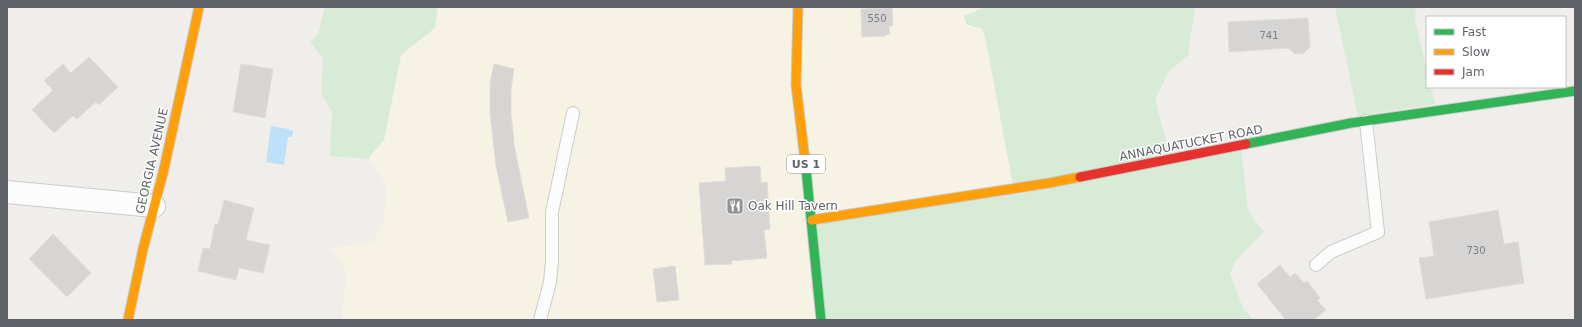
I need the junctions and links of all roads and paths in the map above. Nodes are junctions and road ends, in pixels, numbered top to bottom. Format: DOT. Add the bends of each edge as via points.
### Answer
graph roads {
  1 [pos="199,7"];
  2 [pos="798,7"];
  3 [pos="1575,91"];
  4 [pos="573,113"];
  5 [pos="1366,121"];
  6 [pos="7,192"];
  7 [pos="154,206"];
  8 [pos="812,220"];
  9 [pos="1316,265"];
  10 [pos="128,320"];
  11 [pos="540,320"];
  12 [pos="821,320"];
  1 -- 7 [label="street, GEORGIA AVENUE"];
  2 -- 8 [label="street, US 1" via="796,85"];
  3 -- 5 [label="street, ANNAQUATUCKET ROAD"];
  4 -- 11 [label="lane" via="552,212 550,282"];
  5 -- 8 [label="street, ANNAQUATUCKET ROAD" via="1050,183"];
  5 -- 9 [label="lane" via="1378,232 1330,252"];
  6 -- 7 [label="street"];
  7 -- 10 [label="street, GEORGIA AVENUE"];
  8 -- 12 [label="street, US 1"];
}
